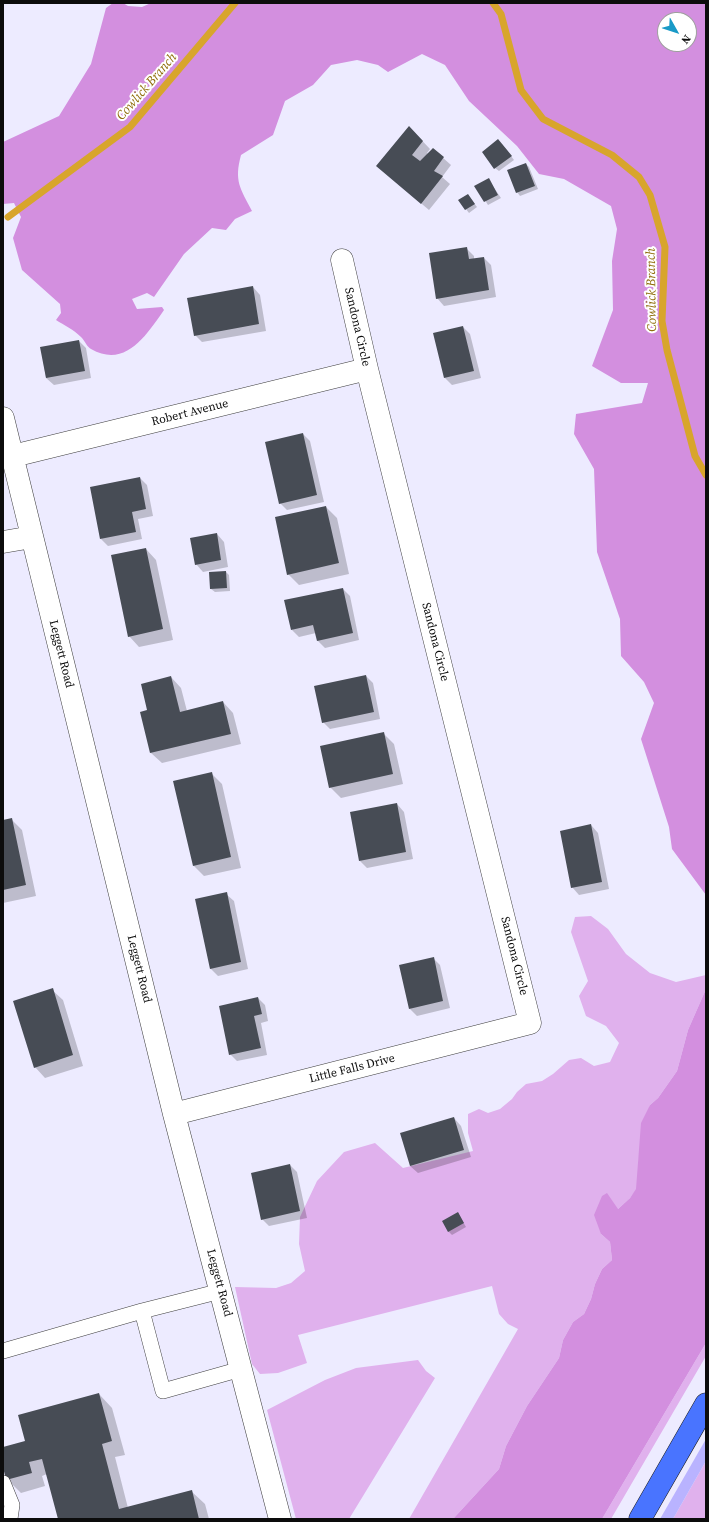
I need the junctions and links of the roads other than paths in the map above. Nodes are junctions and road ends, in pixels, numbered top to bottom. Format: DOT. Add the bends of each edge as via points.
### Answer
graph roads {
  1 [pos="342,260"];
  2 [pos="367,370"];
  3 [pos="3,418"];
  4 [pos="13,456"];
  5 [pos="32,537"];
  6 [pos="3,542"];
  7 [pos="530,1023"];
  8 [pos="174,1114"];
  9 [pos="221,1291"];
  10 [pos="142,1311"];
  11 [pos="3,1351"];
  12 [pos="241,1369"];
  13 [pos="706,1404"];
  14 [pos="3,1482"];
  15 [pos="10,1519"];
  16 [pos="280,1519"];
  17 [pos="640,1519"];
  1 -- 2 [label="street, Sandona Circle"];
  2 -- 4 [label="street, Robert Avenue"];
  2 -- 7 [label="street, Sandona Circle"];
  3 -- 4 [label="street, Leggett Road"];
  4 -- 5 [label="street, Leggett Road"];
  5 -- 6 [label="street"];
  5 -- 8 [label="street, Leggett Road"];
  7 -- 8 [label="street, Little Falls Drive"];
  8 -- 9 [label="street, Leggett Road"];
  9 -- 10 [label="lane"];
  9 -- 12 [label="street, Leggett Road"];
  10 -- 11 [label="lane"];
  10 -- 12 [label="lane" via="163,1391"];
  12 -- 16 [label="street, Leggett Road"];
  13 -- 17 [label="highway"];
  14 -- 15 [label="lane" via="12,1505"];
}
